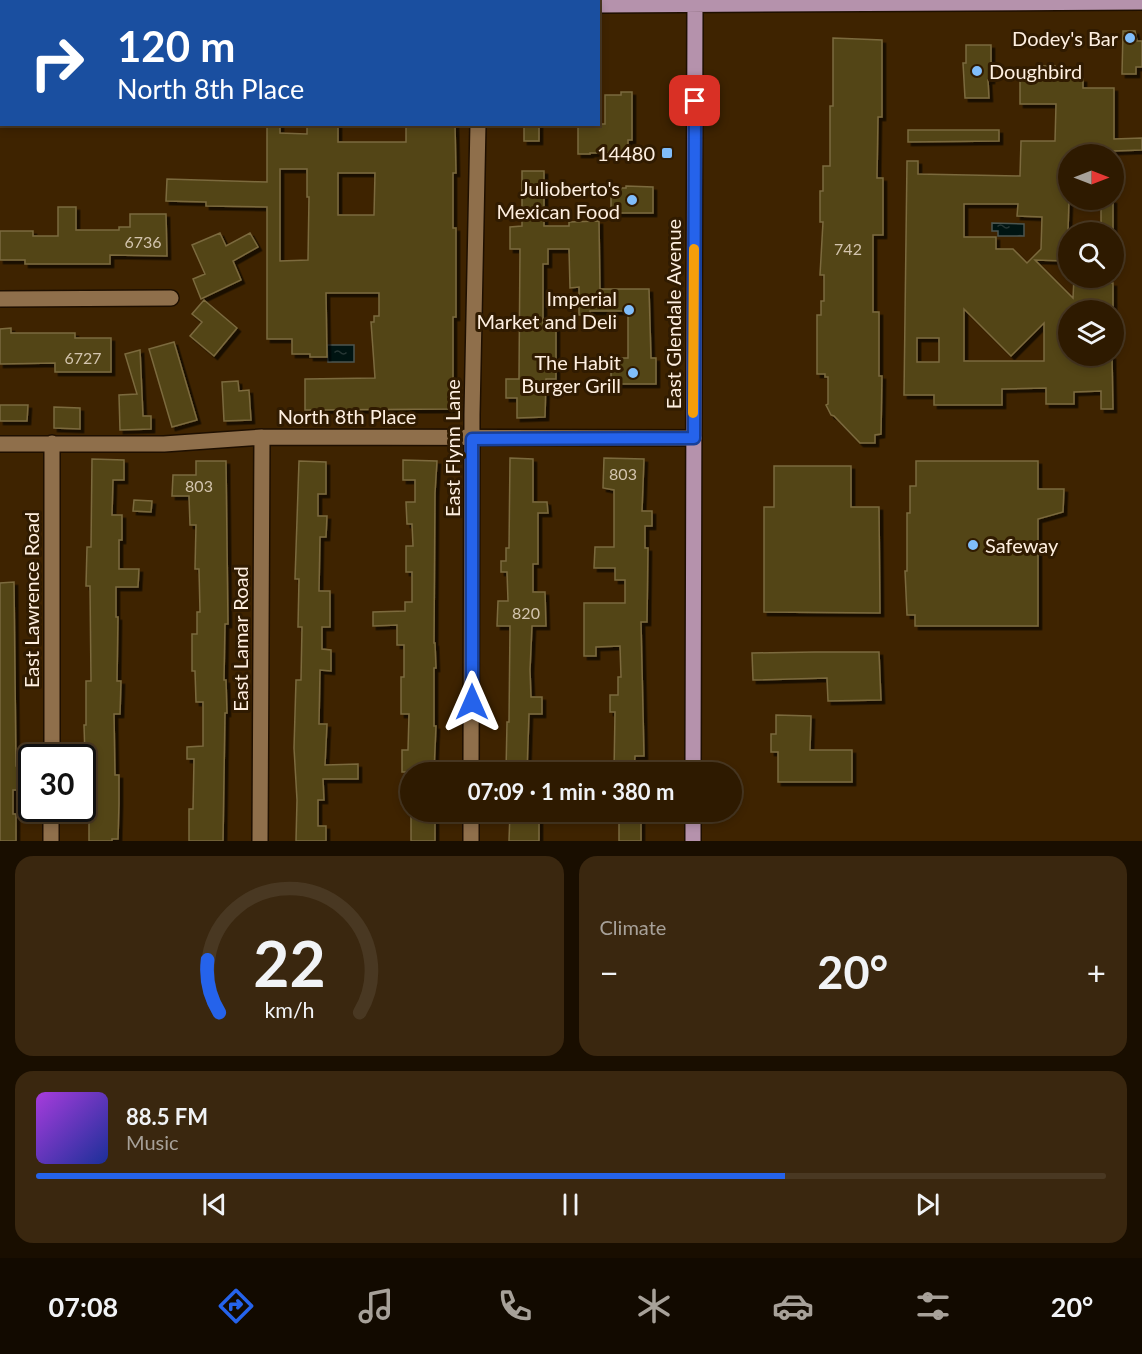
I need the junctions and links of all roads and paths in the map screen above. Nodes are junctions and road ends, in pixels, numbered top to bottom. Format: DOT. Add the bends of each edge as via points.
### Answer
graph roads {
  1 [pos="695,2"];
  2 [pos="1142,2"];
  3 [pos="600,5"];
  4 [pos="478,126"];
  5 [pos="0,298"];
  6 [pos="171,298"];
  7 [pos="262,437"];
  8 [pos="694,438"];
  9 [pos="472,439"];
  10 [pos="52,443"];
  11 [pos="0,444"];
  12 [pos="52,744"];
  13 [pos="471,762"];
  14 [pos="693,762"];
  15 [pos="51,822"];
  16 [pos="471,822"];
  17 [pos="693,822"];
  18 [pos="51,841"];
  19 [pos="260,841"];
  20 [pos="471,841"];
  21 [pos="693,841"];
  1 -- 2 [label="main road"];
  1 -- 3 [label="main road"];
  1 -- 8 [label="main road, East Glendale Avenue"];
  4 -- 9 [label="street, East Flynn Lane"];
  5 -- 6 [label="street"];
  7 -- 9 [label="street, North 8th Place"];
  7 -- 10 [label="street, North 8th Place" via="164,444"];
  7 -- 19 [label="street, East Lamar Road"];
  8 -- 9 [label="street, North 8th Place"];
  8 -- 14 [label="main road, East Glendale Avenue"];
  9 -- 13 [label="street, East Flynn Lane"];
  10 -- 11 [label="street, North 8th Place"];
  10 -- 12 [label="street, East Lawrence Road"];
  15 -- 18 [label="street"];
  16 -- 20 [label="street"];
  17 -- 21 [label="main road"];
}
